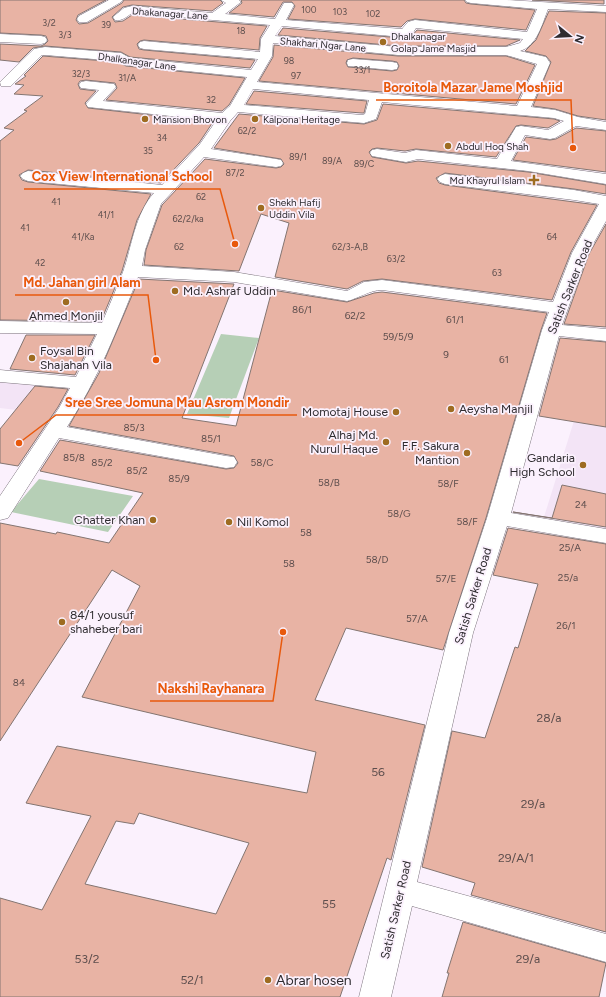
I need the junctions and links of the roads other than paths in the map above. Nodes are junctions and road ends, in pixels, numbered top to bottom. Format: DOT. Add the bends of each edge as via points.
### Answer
graph roads {
  1 [pos="117,0"];
  2 [pos="227,0"];
  3 [pos="471,0"];
  4 [pos="289,2"];
  5 [pos="544,5"];
  6 [pos="606,9"];
  7 [pos="214,16"];
  8 [pos="118,17"];
  9 [pos="83,19"];
  10 [pos="279,22"];
  11 [pos="531,36"];
  12 [pos="0,38"];
  13 [pos="268,39"];
  14 [pos="41,40"];
  15 [pos="144,45"];
  16 [pos="356,48"];
  17 [pos="506,51"];
  18 [pos="266,56"];
  19 [pos="392,66"];
  20 [pos="252,80"];
  21 [pos="6,83"];
  22 [pos="86,85"];
  23 [pos="377,97"];
  24 [pos="235,108"];
  25 [pos="522,111"];
  26 [pos="223,121"];
  27 [pos="574,121"];
  28 [pos="606,126"];
  29 [pos="200,152"];
  30 [pos="377,153"];
  31 [pos="276,162"];
  32 [pos="502,164"];
  33 [pos="28,176"];
  34 [pos="445,179"];
  35 [pos="606,179"];
  36 [pos="166,190"];
  37 [pos="606,201"];
  38 [pos="606,206"];
  39 [pos="132,271"];
  40 [pos="556,319"];
  41 [pos="0,327"];
  42 [pos="107,330"];
  43 [pos="606,335"];
  44 [pos="0,376"];
  45 [pos="83,383"];
  46 [pos="54,431"];
  47 [pos="226,462"];
  48 [pos="0,513"];
  49 [pos="498,518"];
  50 [pos="606,536"];
  51 [pos="401,890"];
  52 [pos="606,948"];
  53 [pos="375,997"];
  1 -- 9 [label="street"];
  2 -- 7 [label="street, Dhakanagar Lane" via="235,2"];
  3 -- 5 [label="street"];
  4 -- 10 [label="street"];
  5 -- 6 [label="street"];
  5 -- 11 [label="street, Shakhari Ngar Lane"];
  7 -- 8 [label="street, Dhakanagar Lane" via="132,9"];
  7 -- 10 [label="street"];
  10 -- 11 [label="street" via="402,33 407,33 415,24"];
  10 -- 13 [label="street"];
  11 -- 17 [label="street, Shakhari Ngar Lane" via="524,46"];
  12 -- 14 [label="street"];
  13 -- 16 [label="street, Shakhari Ngar Lane"];
  13 -- 18 [label="street"];
  15 -- 18 [label="street, Dhalkanagar Lane"];
  16 -- 17 [label="street, Shakhari Ngar Lane" via="398,51"];
  16 -- 19 [label="street" via="347,62"];
  17 -- 25 [label="street" via="544,63"];
  18 -- 20 [label="street"];
  20 -- 21 [label="street, Dhalkanagar Lane" via="126,62 121,57 45,51 38,52"];
  20 -- 23 [label="street, Dhalkanagar Lane"];
  20 -- 24 [label="street"];
  22 -- 26 [label="street" via="109,87 93,104"];
  23 -- 24 [label="street" via="370,118 364,119"];
  23 -- 25 [label="street, Dhalkanagar Lane"];
  24 -- 26 [label="street"];
  25 -- 27 [label="street, Dhalkanagar Lane" via="560,113"];
  26 -- 29 [label="street"];
  27 -- 28 [label="street, Dhalkanagar Lane"];
  27 -- 32 [label="street" via="550,135 520,130"];
  29 -- 31 [label="street"];
  29 -- 36 [label="street"];
  30 -- 32 [label="street" via="406,158 416,154"];
  32 -- 35 [label="street"];
  33 -- 36 [label="street"];
  34 -- 37 [label="street"];
  36 -- 39 [label="street" via="154,203"];
  38 -- 40 [label="street, Satish Sarker Road" via="580,253"];
  39 -- 40 [label="street" via="234,277 347,296 367,286 382,285"];
  39 -- 42 [label="street"];
  40 -- 43 [label="street"];
  40 -- 49 [label="street, Satish Sarker Road"];
  41 -- 42 [label="street"];
  42 -- 45 [label="street"];
  44 -- 45 [label="street"];
  45 -- 46 [label="street"];
  46 -- 47 [label="street"];
  46 -- 48 [label="street"];
  49 -- 50 [label="street"];
  49 -- 51 [label="street, Satish Sarker Road" via="461,633"];
  51 -- 52 [label="street"];
  51 -- 53 [label="street, Satish Sarker Road"];
}
